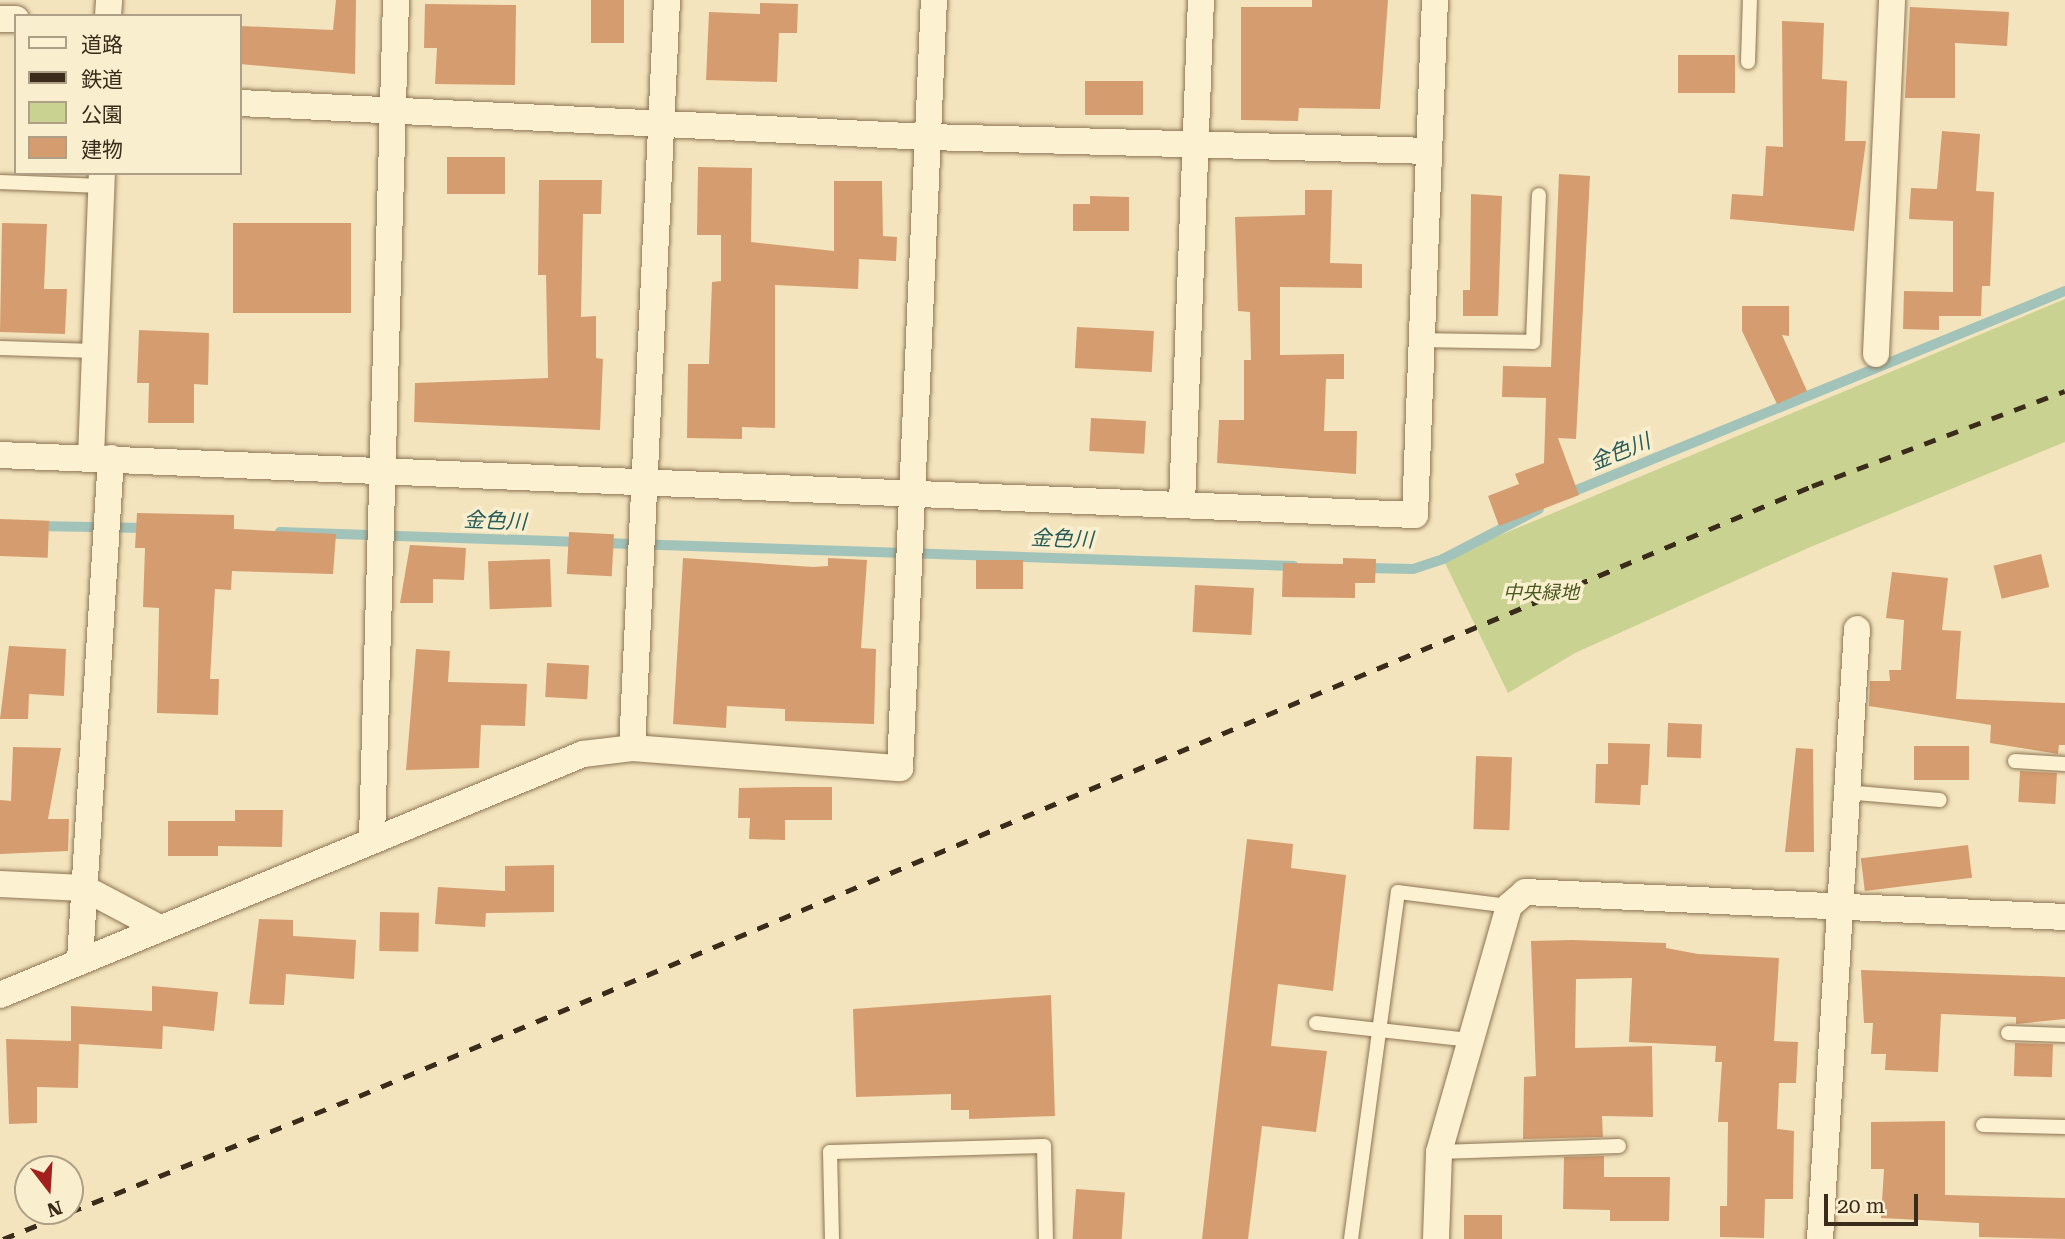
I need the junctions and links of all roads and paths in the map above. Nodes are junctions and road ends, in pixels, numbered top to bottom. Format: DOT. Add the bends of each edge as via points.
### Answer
graph roads {
  1 [pos="396,0"];
  2 [pos="667,0"];
  3 [pos="934,0"];
  4 [pos="1201,0"];
  5 [pos="1435,0"];
  6 [pos="1750,0"];
  7 [pos="1892,0"];
  8 [pos="1748,62"];
  9 [pos="242,103"];
  10 [pos="390,108"];
  11 [pos="663,119"];
  12 [pos="929,137"];
  13 [pos="1194,142"];
  14 [pos="1429,151"];
  15 [pos="102,179"];
  16 [pos="0,182"];
  17 [pos="1539,195"];
  18 [pos="1422,340"];
  19 [pos="0,348"];
  20 [pos="95,351"];
  21 [pos="1875,354"];
  22 [pos="0,455"];
  23 [pos="101,458"];
  24 [pos="379,470"];
  25 [pos="649,483"];
  26 [pos="915,493"];
  27 [pos="1182,503"];
  28 [pos="1857,629"];
  29 [pos="632,748"];
  30 [pos="2015,761"];
  31 [pos="2065,764"];
  32 [pos="1844,792"];
  33 [pos="1940,800"];
  34 [pos="372,838"];
  35 [pos="0,884"];
  36 [pos="84,888"];
  37 [pos="1509,906"];
  38 [pos="1835,908"];
  39 [pos="2065,917"];
  40 [pos="158,927"];
  41 [pos="80,960"];
  42 [pos="0,995"];
  43 [pos="1316,1023"];
  44 [pos="1376,1030"];
  45 [pos="2008,1033"];
  46 [pos="2065,1035"];
  47 [pos="1471,1040"];
  48 [pos="1983,1125"];
  49 [pos="2065,1127"];
  50 [pos="1619,1146"];
  51 [pos="1439,1152"];
  52 [pos="832,1239"];
  53 [pos="1046,1239"];
  54 [pos="1351,1239"];
  55 [pos="1436,1239"];
  56 [pos="1820,1239"];
  1 -- 10 [label="street"];
  2 -- 11 [label="street"];
  3 -- 12 [label="street"];
  4 -- 13 [label="street"];
  5 -- 14 [label="street"];
  6 -- 8 [label="lane"];
  7 -- 21 [label="street"];
  9 -- 10 [label="street"];
  10 -- 11 [label="street"];
  10 -- 24 [label="street"];
  11 -- 12 [label="street"];
  11 -- 25 [label="street"];
  12 -- 13 [label="street"];
  12 -- 26 [label="street"];
  13 -- 14 [label="street"];
  13 -- 27 [label="street"];
  14 -- 18 [label="street"];
  15 -- 16 [label="lane"];
  15 -- 20 [label="street"];
  17 -- 18 [label="lane" via="1533,342"];
  18 -- 27 [label="street" via="1415,515"];
  19 -- 20 [label="lane"];
  20 -- 23 [label="street"];
  22 -- 23 [label="street"];
  23 -- 24 [label="street"];
  23 -- 36 [label="street"];
  24 -- 25 [label="street"];
  24 -- 34 [label="street"];
  25 -- 26 [label="street"];
  25 -- 29 [label="street"];
  26 -- 27 [label="street"];
  26 -- 29 [label="street" via="900,768"];
  28 -- 32 [label="street"];
  29 -- 34 [label="street" via="583,754"];
  30 -- 31 [label="lane"];
  32 -- 33 [label="lane"];
  32 -- 38 [label="street"];
  34 -- 40 [label="street"];
  35 -- 36 [label="street"];
  36 -- 40 [label="street"];
  36 -- 41 [label="street"];
  37 -- 38 [label="street" via="1525,892"];
  37 -- 44 [label="lane" via="1398,892"];
  37 -- 47 [label="street"];
  38 -- 39 [label="street"];
  38 -- 56 [label="street"];
  40 -- 41 [label="street"];
  41 -- 42 [label="street"];
  43 -- 44 [label="lane"];
  44 -- 47 [label="lane"];
  44 -- 54 [label="lane"];
  45 -- 46 [label="lane"];
  47 -- 51 [label="street"];
  48 -- 49 [label="lane"];
  50 -- 51 [label="lane"];
  51 -- 55 [label="street"];
  52 -- 53 [label="lane" via="830,1152 1044,1146"];
}
